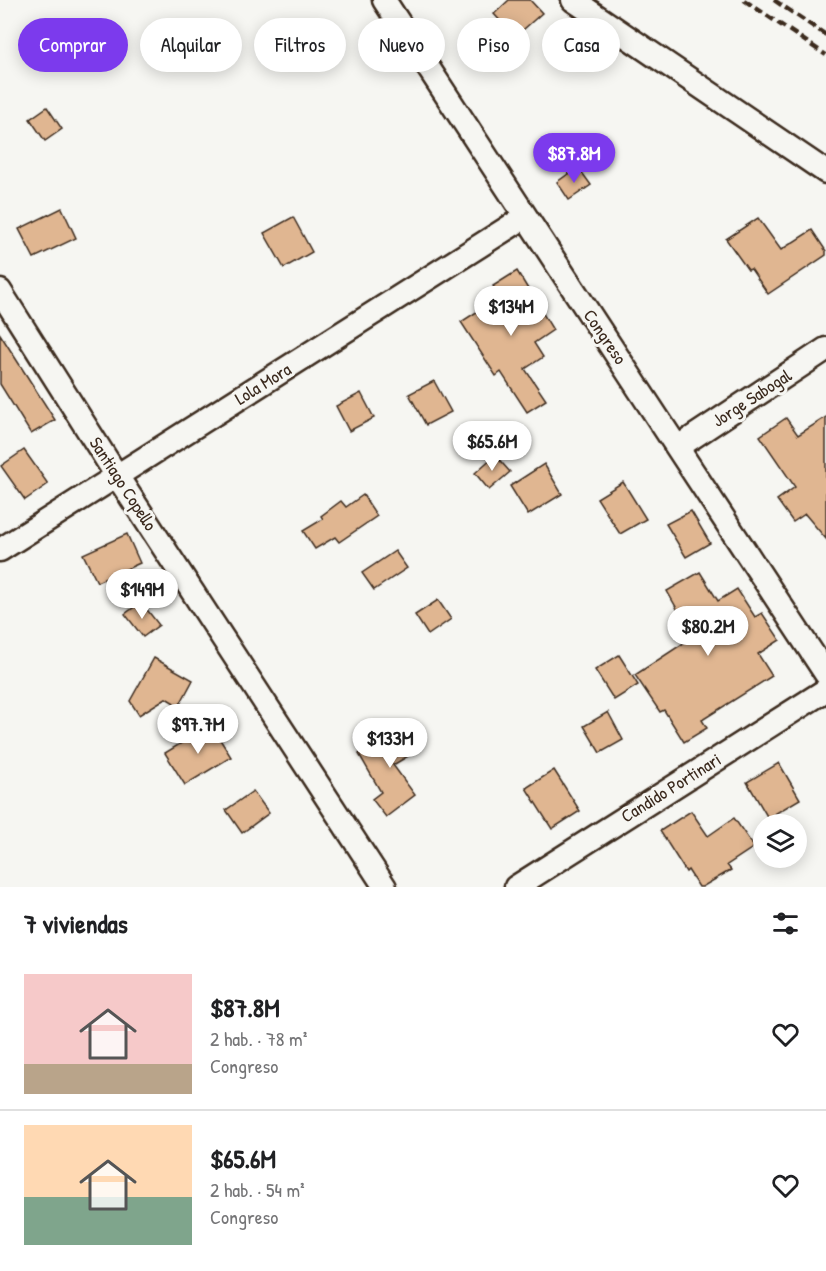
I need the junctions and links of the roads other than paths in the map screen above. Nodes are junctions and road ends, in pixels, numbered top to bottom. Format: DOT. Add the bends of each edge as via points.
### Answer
graph roads {
  1 [pos="384,0"];
  2 [pos="573,0"];
  3 [pos="826,172"];
  4 [pos="525,217"];
  5 [pos="0,291"];
  6 [pos="826,350"];
  7 [pos="678,447"];
  8 [pos="117,476"];
  9 [pos="0,549"];
  10 [pos="826,674"];
  11 [pos="826,690"];
  12 [pos="385,887"];
  13 [pos="516,887"];
  1 -- 4 [label="street, Congreso"];
  2 -- 3 [label="street"];
  4 -- 7 [label="street, Congreso"];
  4 -- 8 [label="street, Lola Mora"];
  5 -- 8 [label="street, Santiago Copello"];
  6 -- 7 [label="street, Jorge Sabogal"];
  7 -- 10 [label="street, Congreso"];
  8 -- 9 [label="street, Lola Mora"];
  8 -- 12 [label="street, Santiago Copello"];
  11 -- 13 [label="street, Candido Portinari"];
}
